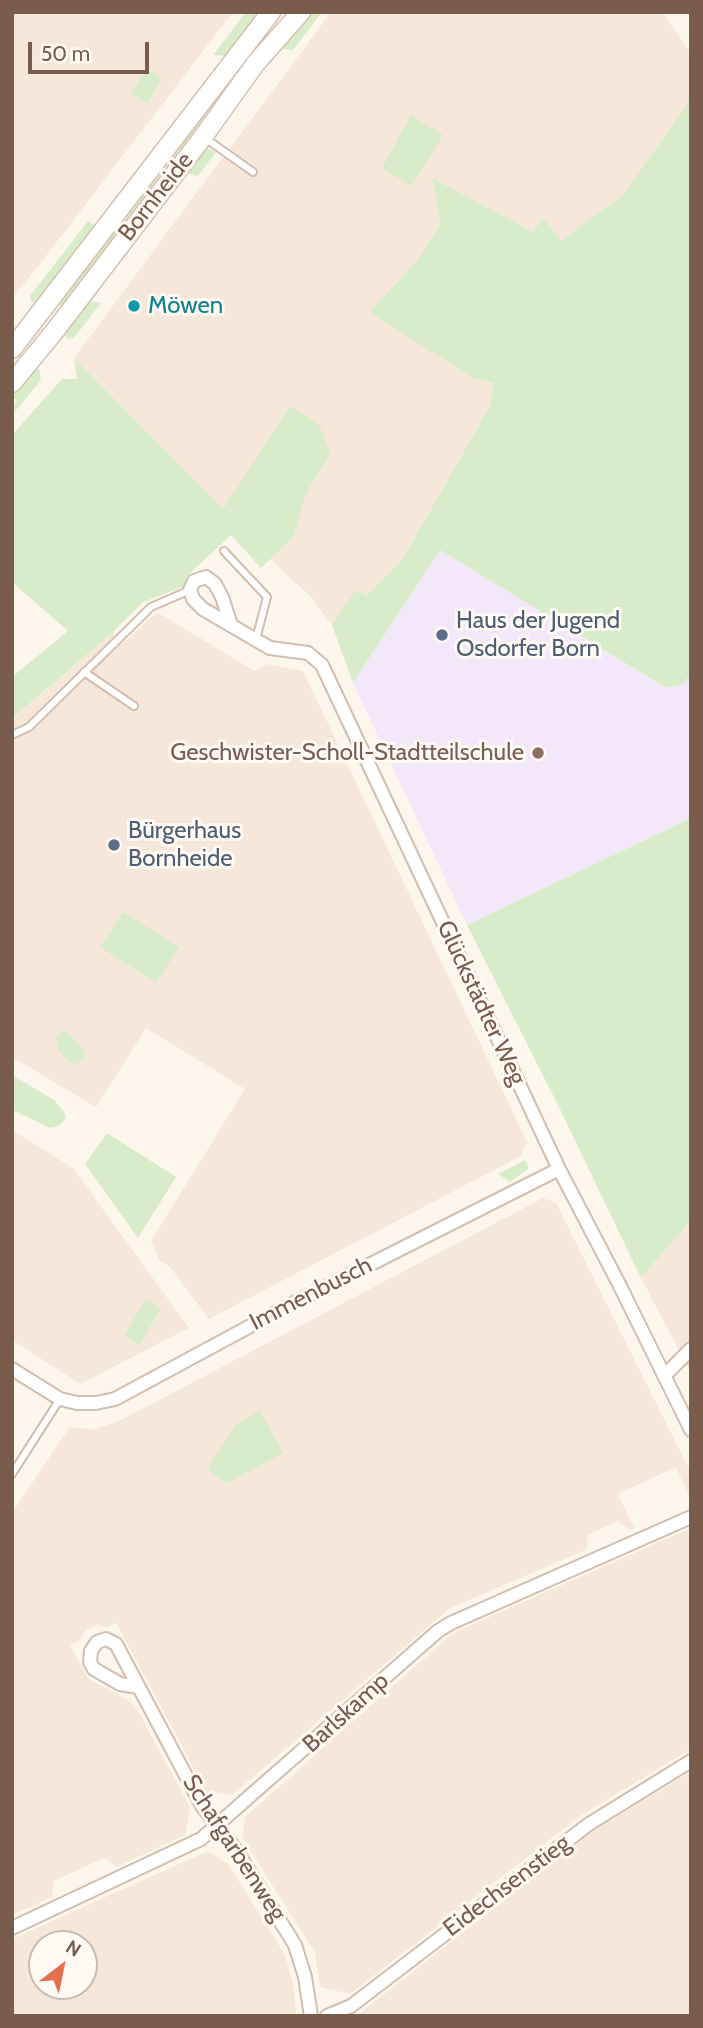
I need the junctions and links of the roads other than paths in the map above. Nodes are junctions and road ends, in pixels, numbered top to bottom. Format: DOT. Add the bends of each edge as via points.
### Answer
graph roads {
  1 [pos="271,12"];
  2 [pos="283,12"];
  3 [pos="301,12"];
  4 [pos="256,63"];
  5 [pos="203,137"];
  6 [pos="253,172"];
  7 [pos="47,305"];
  8 [pos="63,321"];
  9 [pos="12,349"];
  10 [pos="12,383"];
  11 [pos="224,551"];
  12 [pos="191,590"];
  13 [pos="231,625"];
  14 [pos="256,640"];
  15 [pos="84,672"];
  16 [pos="134,706"];
  17 [pos="12,735"];
  18 [pos="559,1168"];
  19 [pos="691,1349"];
  20 [pos="12,1369"];
  21 [pos="664,1376"];
  22 [pos="60,1399"];
  23 [pos="691,1430"];
  24 [pos="12,1474"];
  25 [pos="691,1517"];
  26 [pos="138,1687"];
  27 [pos="691,1761"];
  28 [pos="217,1826"];
  29 [pos="12,1928"];
  30 [pos="311,2016"];
  31 [pos="327,2016"];
  1 -- 7 [label="street, Bornheide"];
  2 -- 4 [label="street" via="269,30"];
  3 -- 4 [label="street, Bornheide"];
  4 -- 5 [label="street, Bornheide"];
  5 -- 6 [label="lane"];
  5 -- 8 [label="street, Bornheide"];
  7 -- 8 [label="lane"];
  7 -- 9 [label="street, Bornheide"];
  8 -- 10 [label="street, Bornheide"];
  11 -- 14 [label="lane" via="267,597"];
  12 -- 13 [label="street, Glückstädter Weg" via="195,603"];
  12 -- 13 [label="street" via="198,579 210,579"];
  12 -- 15 [label="lane" via="151,607"];
  13 -- 14 [label="street, Glückstädter Weg"];
  14 -- 18 [label="street, Glückstädter Weg" via="278,650 308,653 322,665"];
  15 -- 16 [label="lane"];
  15 -- 17 [label="lane" via="29,727"];
  18 -- 21 [label="street, Glückstädter Weg"];
  18 -- 22 [label="street, Immenbusch" via="115,1399 96,1403"];
  19 -- 21 [label="street"];
  20 -- 22 [label="street, Immenbusch"];
  21 -- 23 [label="street, Glückstädter Weg"];
  22 -- 24 [label="lane"];
  25 -- 28 [label="street, Barlskamp" via="445,1627"];
  26 -- 28 [label="street, Schafgarbenweg"];
  27 -- 31 [label="street, Eidechsenstieg" via="589,1824 351,2006"];
  28 -- 29 [label="street, Barlskamp" via="192,1845"];
  28 -- 30 [label="street, Schafgarbenweg" via="295,1945"];
}
